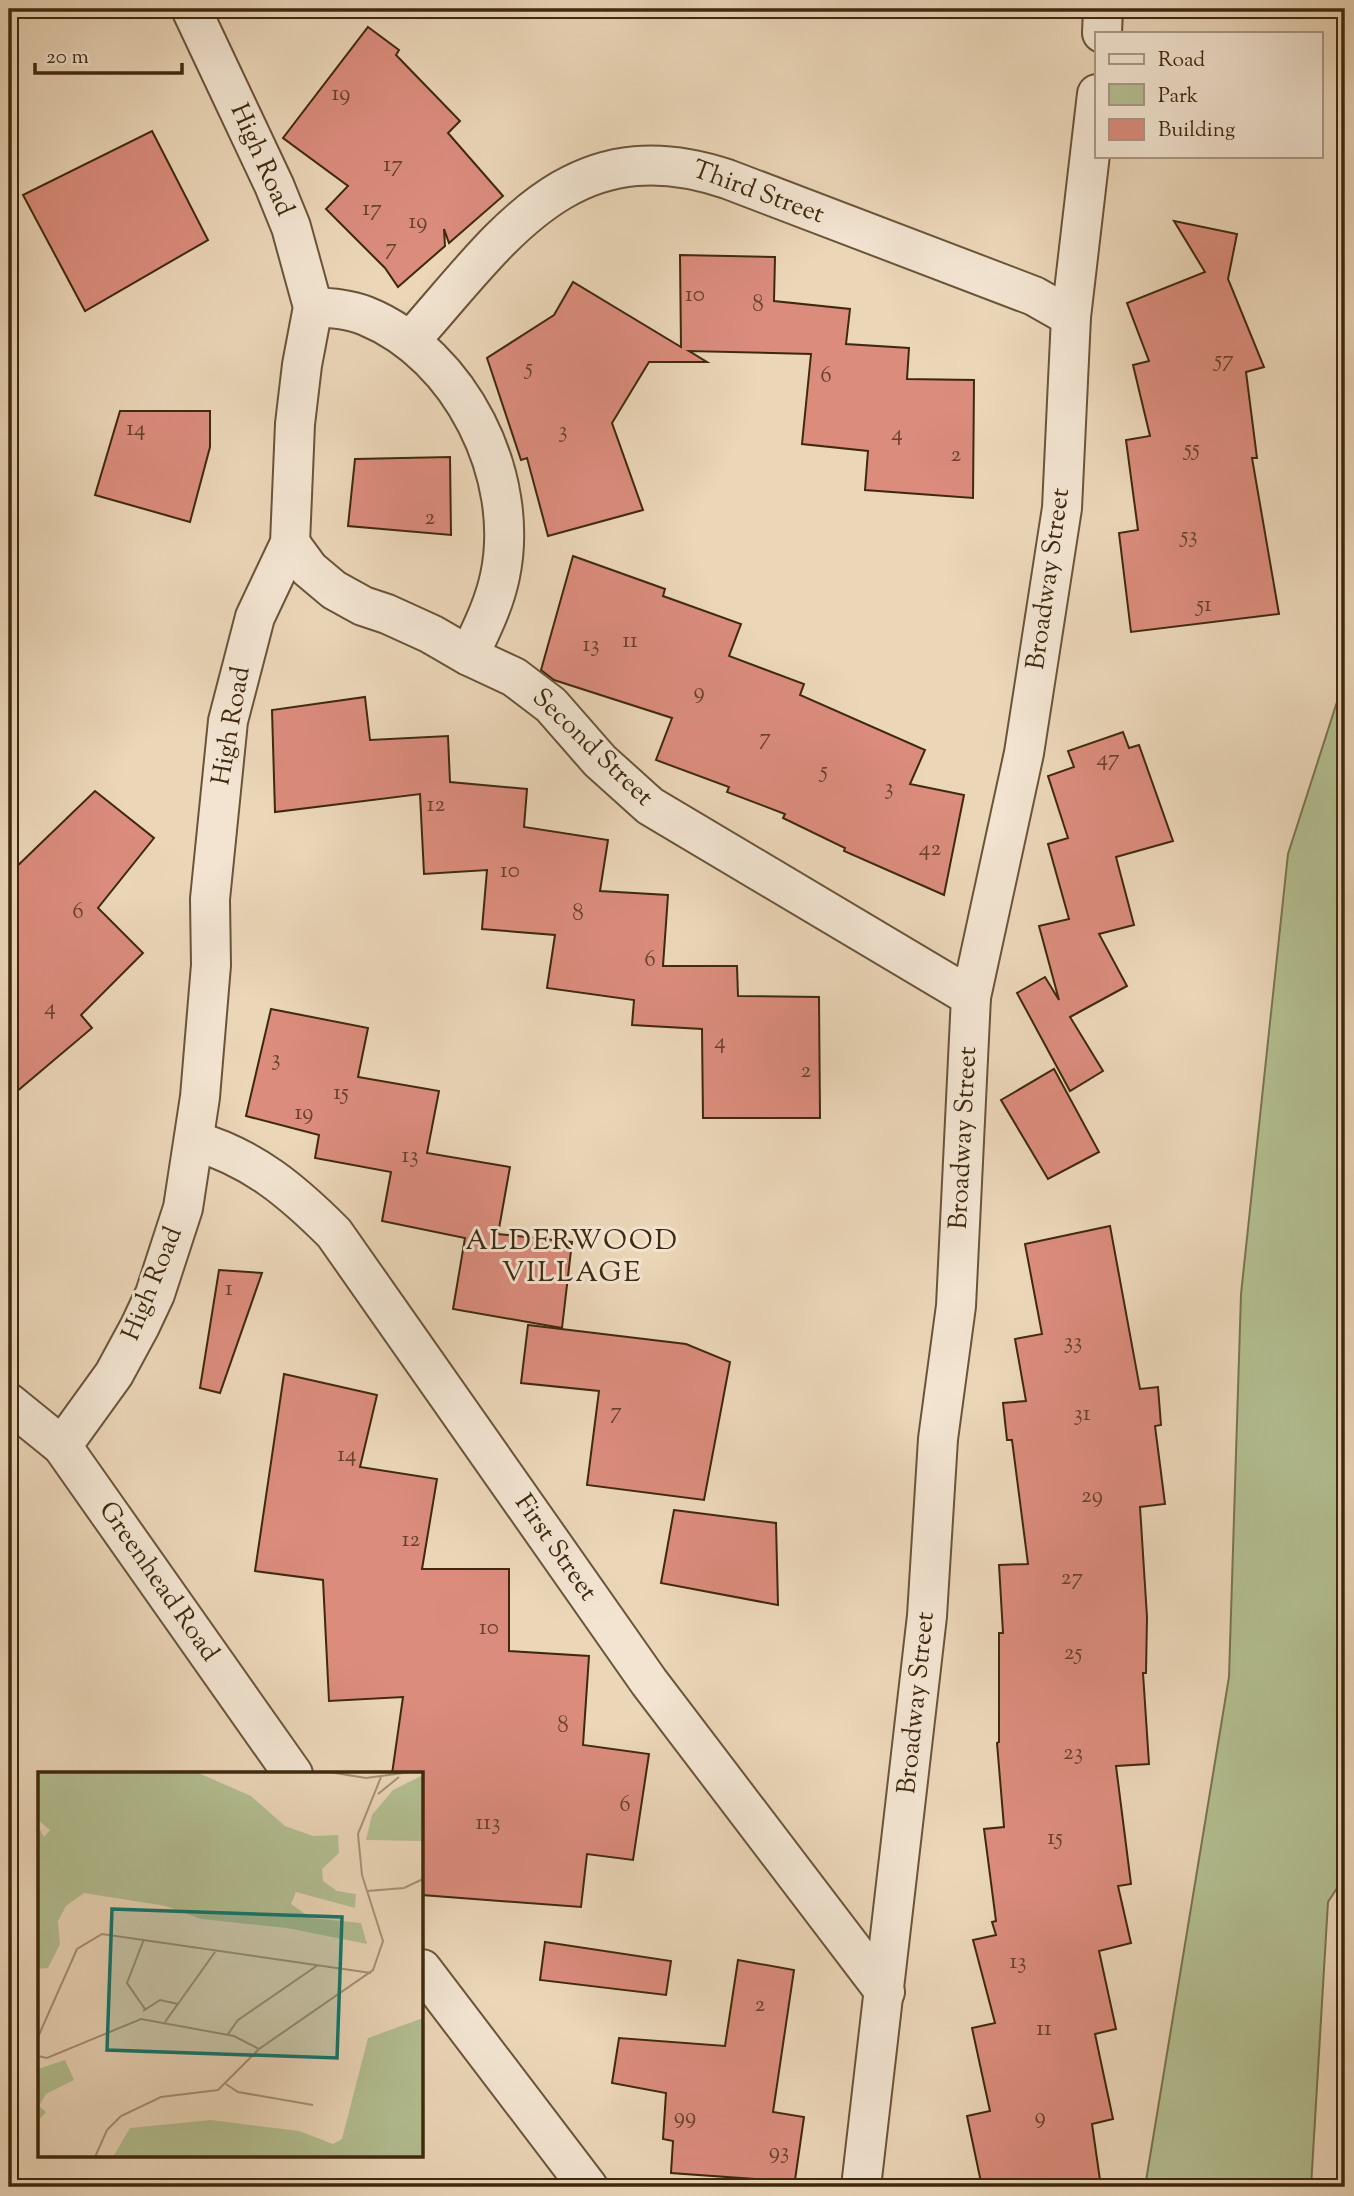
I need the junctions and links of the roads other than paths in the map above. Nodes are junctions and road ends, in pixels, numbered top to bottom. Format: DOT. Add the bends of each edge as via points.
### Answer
graph roads {
  1 [pos="191,9"];
  2 [pos="1103,9"];
  3 [pos="1102,32"];
  4 [pos="1095,111"];
  5 [pos="313,307"];
  6 [pos="1071,317"];
  7 [pos="410,341"];
  8 [pos="290,543"];
  9 [pos="469,656"];
  10 [pos="971,997"];
  11 [pos="195,1142"];
  12 [pos="9,1403"];
  13 [pos="62,1446"];
  14 [pos="292,1772"];
  15 [pos="424,1972"];
  16 [pos="885,1992"];
  17 [pos="588,2187"];
  18 [pos="861,2187"];
  1 -- 5 [label="street, High Road" via="287,217"];
  2 -- 3 [label="street"];
  4 -- 6 [label="street, Broadway Street"];
  5 -- 7 [label="street" via="364,315"];
  5 -- 8 [label="street, High Road" via="295,424"];
  6 -- 7 [label="street, Third Street" via="1034,296 727,179 673,164 645,164 589,176 517,221"];
  6 -- 10 [label="street, Broadway Street" via="1062,508 1024,753"];
  7 -- 9 [label="street" via="445,374 467,405 485,439 500,486 500,574 490,611"];
  8 -- 9 [label="street, Second Street" via="309,569 334,590"];
  8 -- 11 [label="street, High Road" via="255,617 228,721 211,885 211,964"];
  9 -- 10 [label="street, Second Street" via="514,677 551,705 600,761 650,806"];
  10 -- 16 [label="street, Broadway Street" via="956,1307 938,1439 927,1616"];
  11 -- 13 [label="street, High Road" via="183,1208 155,1294 114,1374"];
  11 -- 16 [label="street, First Street" via="254,1166 299,1197 334,1233 649,1682"];
  12 -- 13 [label="street, Greenhead Road"];
  13 -- 14 [label="street, Greenhead Road"];
  15 -- 17 [label="street"];
  16 -- 18 [label="street, Broadway Street"];
}
